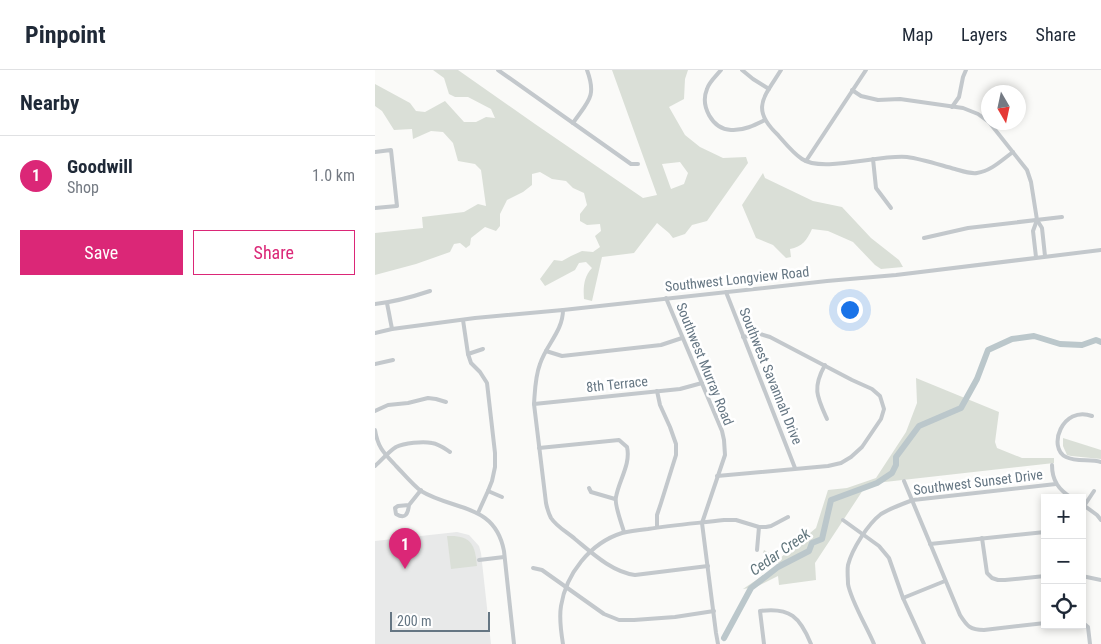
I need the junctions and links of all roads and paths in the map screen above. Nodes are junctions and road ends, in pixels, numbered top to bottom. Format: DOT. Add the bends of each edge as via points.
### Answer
graph roads {
  1 [pos="498,70"];
  2 [pos="587,70"];
  3 [pos="721,70"];
  4 [pos="743,70"];
  5 [pos="781,70"];
  6 [pos="866,70"];
  7 [pos="966,70"];
  8 [pos="769,89"];
  9 [pos="852,90"];
  10 [pos="959,97"];
  11 [pos="952,107"];
  12 [pos="963,108"];
  13 [pos="981,116"];
  14 [pos="765,120"];
  15 [pos="573,123"];
  16 [pos="995,130"];
  17 [pos="375,152"];
  18 [pos="1013,152"];
  19 [pos="873,159"];
  20 [pos="806,161"];
  21 [pos="638,164"];
  22 [pos="375,208"];
  23 [pos="891,208"];
  24 [pos="1062,217"];
  25 [pos="1037,220"];
  26 [pos="924,238"];
  27 [pos="1101,250"];
  28 [pos="1045,256"];
  29 [pos="1036,257"];
  30 [pos="430,291"];
  31 [pos="726,292"];
  32 [pos="666,298"];
  33 [pos="387,303"];
  34 [pos="375,304"];
  35 [pos="563,310"];
  36 [pos="463,320"];
  37 [pos="393,329"];
  38 [pos="375,333"];
  39 [pos="743,337"];
  40 [pos="682,338"];
  41 [pos="483,350"];
  42 [pos="546,351"];
  43 [pos="468,354"];
  44 [pos="393,360"];
  45 [pos="375,364"];
  46 [pos="825,365"];
  47 [pos="701,383"];
  48 [pos="657,391"];
  49 [pos="446,402"];
  50 [pos="535,404"];
  51 [pos="375,410"];
  52 [pos="1092,416"];
  53 [pos="827,419"];
  54 [pos="375,430"];
  55 [pos="539,448"];
  56 [pos="450,452"];
  57 [pos="386,455"];
  58 [pos="1101,462"];
  59 [pos="1052,465"];
  60 [pos="375,466"];
  61 [pos="795,468"];
  62 [pos="717,476"];
  63 [pos="903,481"];
  64 [pos="1056,484"];
  65 [pos="589,488"];
  66 [pos="421,490"];
  67 [pos="488,491"];
  68 [pos="1094,491"];
  69 [pos="1066,494"];
  70 [pos="502,497"];
  71 [pos="615,499"];
  72 [pos="913,500"];
  73 [pos="1086,502"];
  74 [pos="409,505"];
  75 [pos="1086,508"];
  76 [pos="478,513"];
  77 [pos="788,517"];
  78 [pos="843,520"];
  79 [pos="1101,520"];
  80 [pos="702,523"];
  81 [pos="759,527"];
  82 [pos="657,528"];
  83 [pos="624,532"];
  84 [pos="1041,532"];
  85 [pos="864,535"];
  86 [pos="983,538"];
  87 [pos="930,544"];
  88 [pos="757,550"];
  89 [pos="591,552"];
  90 [pos="505,558"];
  91 [pos="479,560"];
  92 [pos="708,566"];
  93 [pos="533,568"];
  94 [pos="1041,576"];
  95 [pos="1086,577"];
  96 [pos="1101,580"];
  97 [pos="945,581"];
  98 [pos="566,587"];
  99 [pos="903,598"];
  100 [pos="713,611"];
  101 [pos="1041,623"];
  102 [pos="1086,625"];
  103 [pos="514,644"];
  104 [pos="563,644"];
  105 [pos="718,644"];
  106 [pos="764,644"];
  107 [pos="811,644"];
  108 [pos="874,644"];
  109 [pos="924,644"];
  110 [pos="1090,644"];
  1 -- 15 [label="street"];
  2 -- 15 [label="street" via="592,89 590,99"];
  3 -- 14 [label="street" via="707,87 705,100 713,122 730,130"];
  4 -- 8 [label="street"];
  5 -- 8 [label="street"];
  6 -- 9 [label="street"];
  7 -- 10 [label="street"];
  8 -- 14 [label="street" via="762,102"];
  9 -- 11 [label="street" via="878,100 900,99"];
  9 -- 20 [label="street"];
  10 -- 11 [label="street"];
  10 -- 12 [label="street"];
  11 -- 12 [label="street"];
  12 -- 13 [label="street"];
  14 -- 20 [label="street"];
  15 -- 21 [label="street" via="631,164"];
  16 -- 18 [label="street"];
  17 -- 22 [label="street" via="391,150 397,206"];
  18 -- 19 [label="street" via="977,173 907,157"];
  18 -- 25 [label="street" via="1027,170"];
  19 -- 20 [label="street" via="823,165"];
  19 -- 23 [label="street" via="876,188"];
  24 -- 25 [label="street"];
  25 -- 26 [label="street" via="968,228"];
  25 -- 28 [label="street" via="1042,228"];
  25 -- 29 [label="street" via="1033,231"];
  27 -- 28 [label="street, Southwest Longview Road"];
  28 -- 29 [label="street, Southwest Longview Road"];
  29 -- 31 [label="street, Southwest Longview Road"];
  30 -- 33 [label="street"];
  31 -- 32 [label="street, Southwest Longview Road"];
  31 -- 39 [label="street, Southwest Savannah Drive"];
  32 -- 35 [label="street, Southwest Longview Road"];
  32 -- 40 [label="street, Southwest Murray Road"];
  33 -- 34 [label="street"];
  33 -- 37 [label="street"];
  35 -- 36 [label="street, Southwest Longview Road"];
  35 -- 42 [label="street" via="561,326"];
  36 -- 37 [label="street, Southwest Longview Road"];
  36 -- 43 [label="street"];
  37 -- 38 [label="street, Southwest Longview Road"];
  39 -- 46 [label="street" via="760,334 770,337"];
  39 -- 61 [label="street, Southwest Savannah Drive"];
  40 -- 42 [label="street" via="661,345 589,354 562,356"];
  40 -- 47 [label="street, Southwest Murray Road"];
  41 -- 43 [label="street"];
  42 -- 50 [label="street" via="536,379"];
  43 -- 67 [label="street" via="489,391 495,467"];
  44 -- 45 [label="street"];
  46 -- 53 [label="street" via="817,384 819,401"];
  46 -- 61 [label="street" via="876,392 884,408 881,419 851,457 828,466"];
  47 -- 48 [label="street, 8th Terrace"];
  47 -- 62 [label="street, Southwest Murray Road" via="724,440 725,455"];
  48 -- 50 [label="street, 8th Terrace"];
  48 -- 82 [label="street" via="676,455 657,515"];
  49 -- 51 [label="street" via="428,398"];
  50 -- 55 [label="street"];
  52 -- 58 [label="street" via="1077,414 1066,421 1058,446 1069,458"];
  54 -- 57 [label="street" via="377,442"];
  55 -- 71 [label="street" via="619,440 629,453"];
  55 -- 89 [label="street" via="551,518"];
  56 -- 57 [label="street" via="432,442 424,442 397,447"];
  57 -- 60 [label="street"];
  57 -- 66 [label="street"];
  59 -- 64 [label="street, Southwest Sunset Drive"];
  61 -- 62 [label="street"];
  62 -- 80 [label="street, Southwest Murray Road"];
  63 -- 72 [label="street"];
  64 -- 69 [label="street"];
  64 -- 72 [label="street, Southwest Sunset Drive"];
  65 -- 71 [label="street" via="591,492"];
  66 -- 74 [label="street"];
  66 -- 76 [label="street"];
  67 -- 70 [label="street"];
  67 -- 76 [label="street"];
  68 -- 73 [label="street"];
  71 -- 83 [label="street"];
  72 -- 85 [label="street, Southwest Sunset Drive" via="880,515"];
  72 -- 87 [label="street"];
  75 -- 79 [label="street"];
  76 -- 90 [label="street" via="497,530"];
  77 -- 81 [label="street" via="771,526"];
  78 -- 85 [label="street"];
  80 -- 81 [label="street" via="736,520"];
  80 -- 82 [label="street"];
  80 -- 92 [label="street, Southwest Murray Road"];
  81 -- 88 [label="street"];
  82 -- 83 [label="street"];
  83 -- 89 [label="street" via="599,544"];
  84 -- 86 [label="street"];
  85 -- 99 [label="street" via="889,558"];
  85 -- 108 [label="street, Southwest Sunset Drive" via="847,572 849,586"];
  86 -- 87 [label="street"];
  86 -- 94 [label="street" via="987,573 992,578"];
  87 -- 97 [label="street"];
  89 -- 92 [label="street" via="617,570 635,575"];
  89 -- 98 [label="street" via="581,561"];
  90 -- 91 [label="street"];
  90 -- 103 [label="street"];
  92 -- 100 [label="street, Southwest Murray Road"];
  93 -- 98 [label="street" via="542,570"];
  95 -- 96 [label="street"];
  97 -- 99 [label="street"];
  97 -- 101 [label="street" via="960,615 974,630"];
  98 -- 100 [label="street" via="604,614 619,620"];
  98 -- 104 [label="street" via="560,613"];
  99 -- 109 [label="street"];
  100 -- 105 [label="street, Southwest Murray Road"];
  102 -- 110 [label="street"];
  106 -- 107 [label="street" via="760,611 775,609 792,616 806,631"];
}
